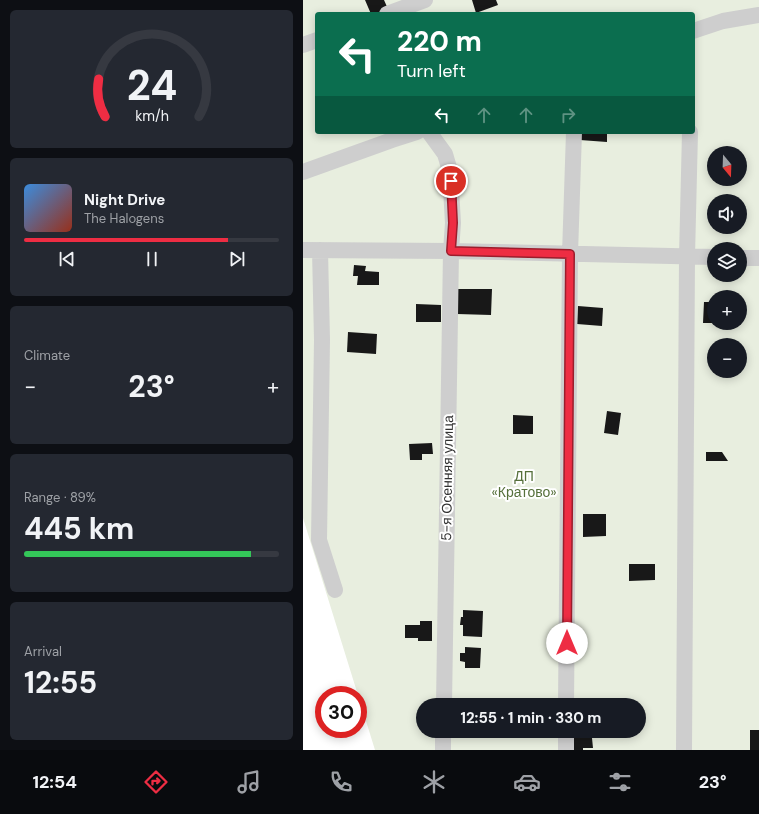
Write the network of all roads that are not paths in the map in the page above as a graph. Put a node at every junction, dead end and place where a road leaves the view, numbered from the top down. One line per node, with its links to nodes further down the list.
1 (425, 0): 2 (street)
2 (392, 12)
3 (759, 15): 4 (street)
4 (695, 30)
5 (315, 41): 6 (street)
6 (303, 45)
7 (411, 134): 11 (street)
8 (430, 134): 14 (street, 5-я Осенняя улица)
9 (574, 134): 15 (street)
10 (690, 134): 16 (street)
11 (303, 172)
12 (303, 250): 13 (street)
13 (320, 250): 14 (street); 20 (street)
14 (451, 251): 15 (street); 21 (street, 5-я Осенняя улица)
15 (570, 254): 16 (street); 22 (street)
16 (687, 257): 17 (street); 27 (street)
17 (707, 258)
18 (747, 258): 19 (street)
19 (759, 258)
20 (335, 590)
21 (444, 698)
22 (566, 698)
23 (443, 738): 25 (street)
24 (566, 738): 26 (street)
25 (443, 750)
26 (566, 750)
27 (684, 750)

